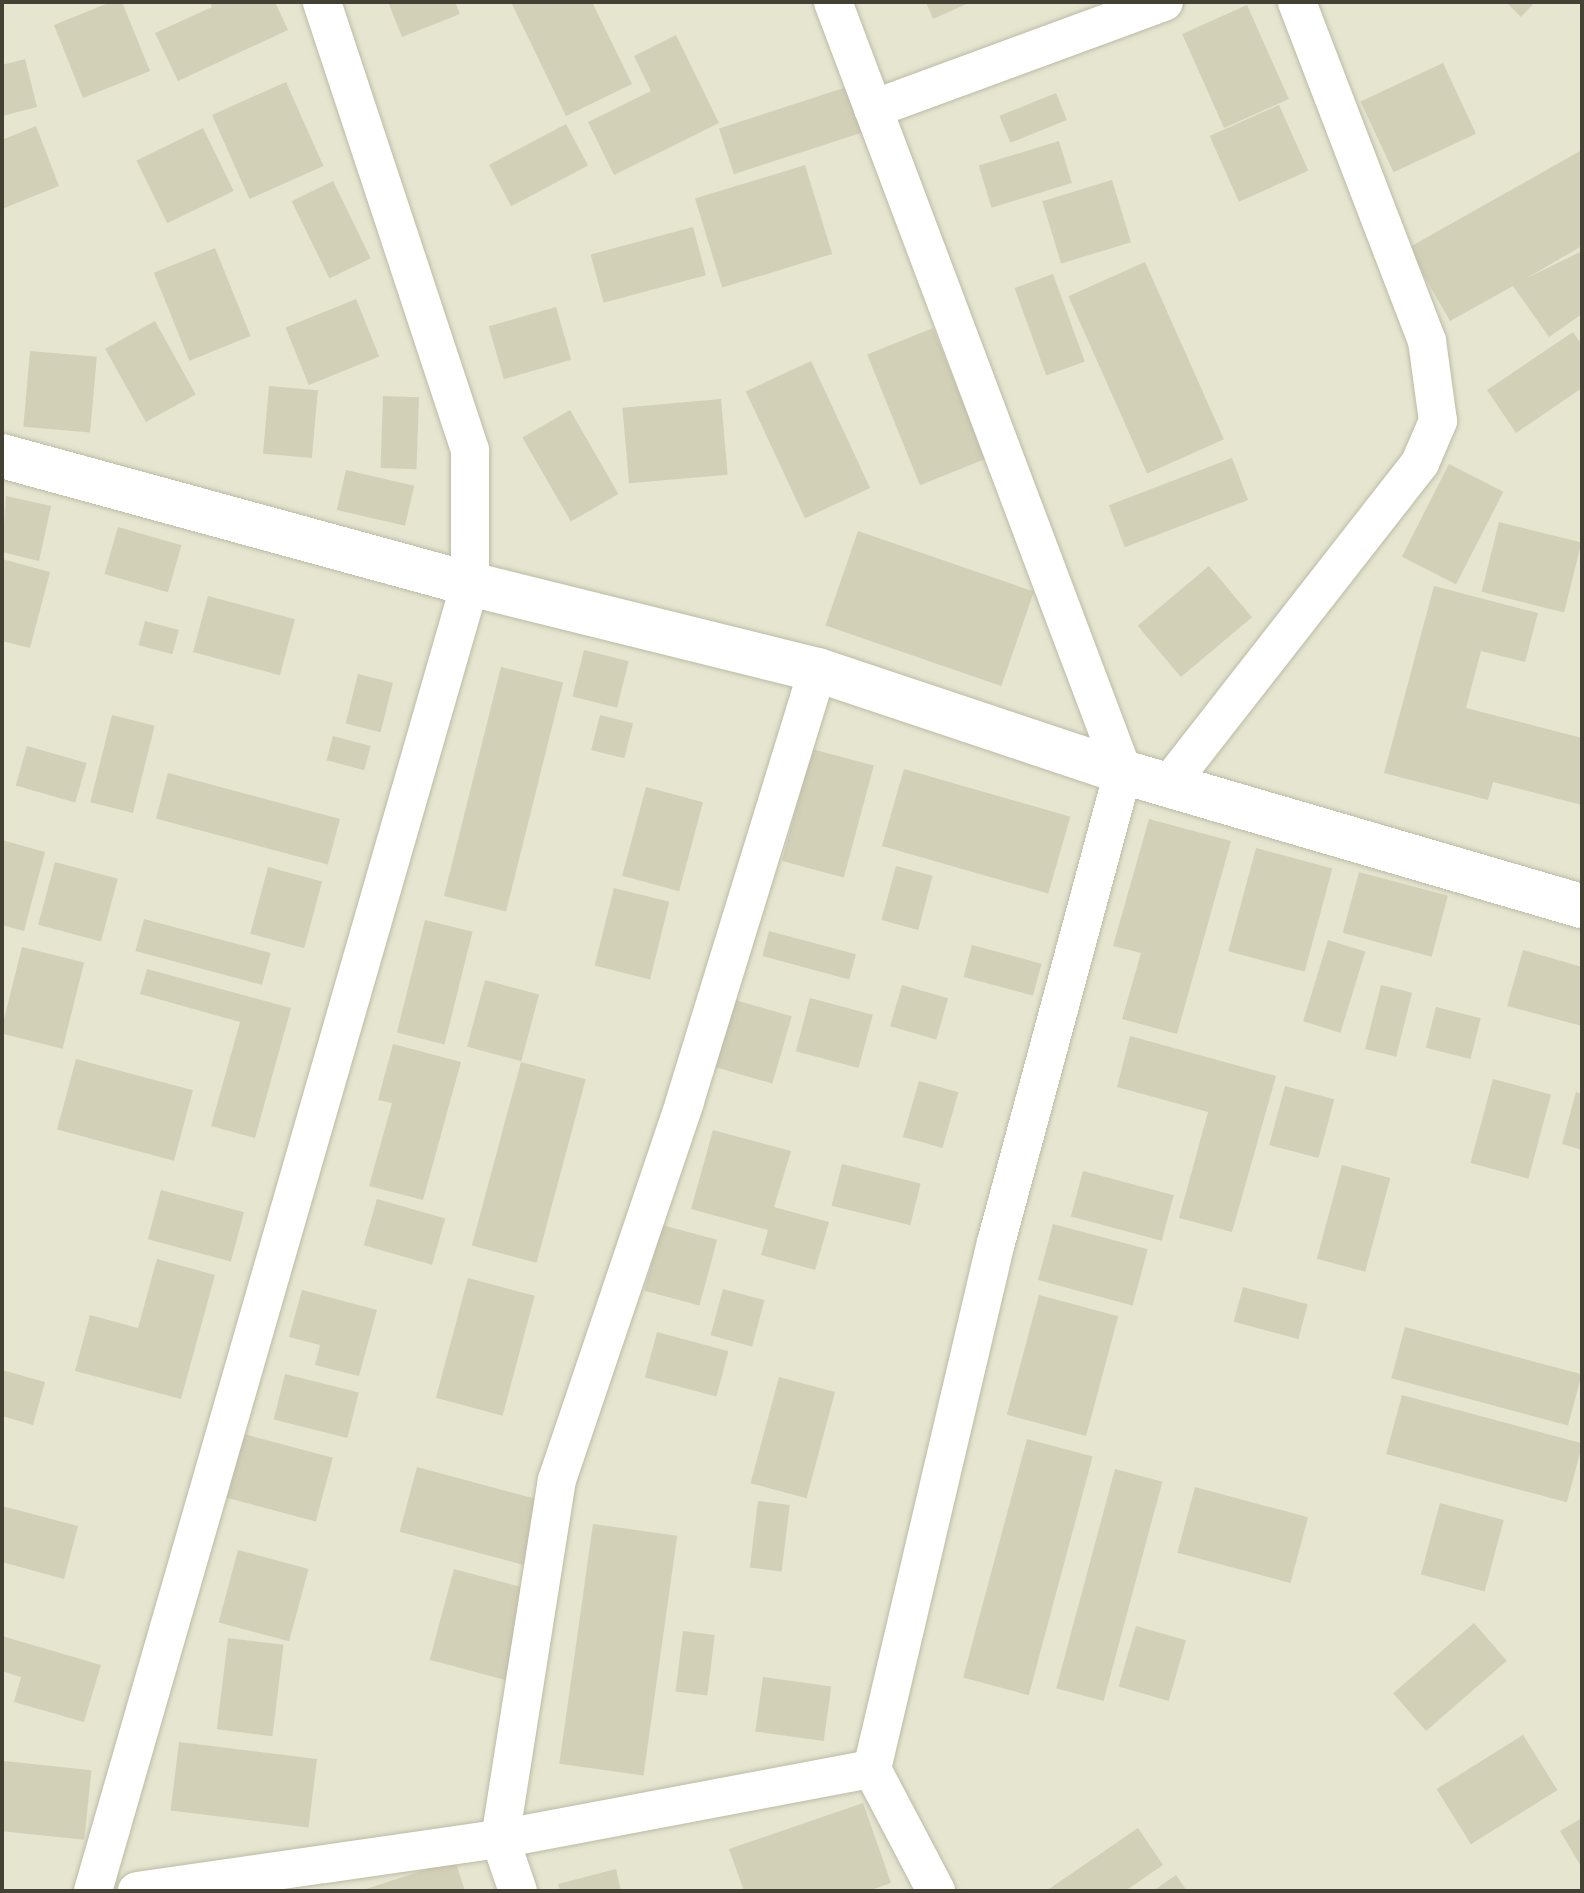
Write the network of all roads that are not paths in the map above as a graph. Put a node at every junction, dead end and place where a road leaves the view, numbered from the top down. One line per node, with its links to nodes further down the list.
1 (322, 2): 7 (street)
2 (833, 2): 5 (street)
3 (1164, 2): 5 (street)
4 (1297, 2): 10 (street)
5 (873, 109): 9 (street)
6 (2, 456): 7 (street)
7 (470, 584): 8 (street); 14 (street)
8 (818, 670): 9 (street); 13 (street)
9 (1123, 772): 10 (street); 12 (street)
10 (1170, 783): 11 (street)
11 (1582, 906)
12 (872, 1769): 13 (street); 17 (street)
13 (500, 1839): 15 (street); 16 (street)
14 (93, 1891)
15 (137, 1891)
16 (518, 1891)
17 (936, 1891)

